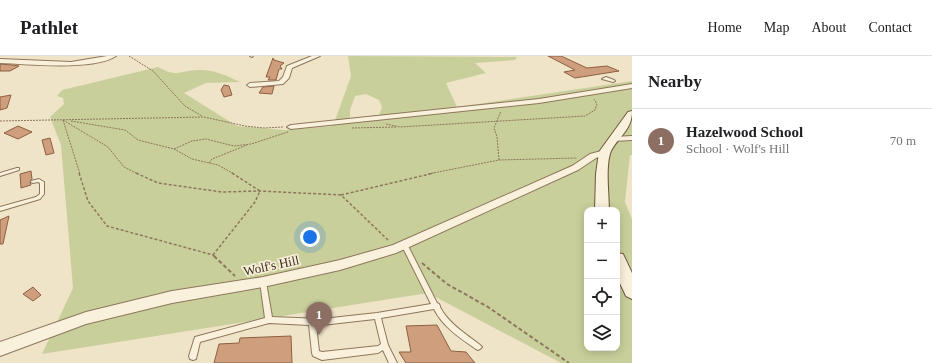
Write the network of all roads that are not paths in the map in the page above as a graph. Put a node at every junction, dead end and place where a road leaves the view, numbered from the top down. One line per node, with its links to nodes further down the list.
1 (8, 56): 4 (street)
2 (113, 56): 4 (street)
3 (317, 56): 5 (street)
4 (0, 61)
5 (250, 85)
6 (632, 86): 8 (street)
7 (632, 114): 10 (street)
8 (291, 127)
9 (632, 138): 10 (street)
10 (614, 139): 11 (street)
11 (599, 154): 15 (street); 17 (street, Wolf's Hill)
12 (17, 169): 13 (lane)
13 (0, 175)
14 (33, 182): 16 (lane)
15 (602, 207)
16 (0, 210)
17 (401, 247): 19 (street, Wolf's Hill); 21 (lane)
18 (620, 265): 20 (street)
19 (263, 282): 23 (lane); 27 (street, Wolf's Hill)
20 (632, 291)
21 (437, 306): 22 (lane); 26 (lane)
22 (377, 316): 24 (lane); 25 (lane)
23 (269, 320): 24 (lane); 28 (lane)
24 (312, 322): 25 (lane)
25 (385, 346): 29 (lane)
26 (478, 347)
27 (0, 349)
28 (193, 356)
29 (393, 363)

